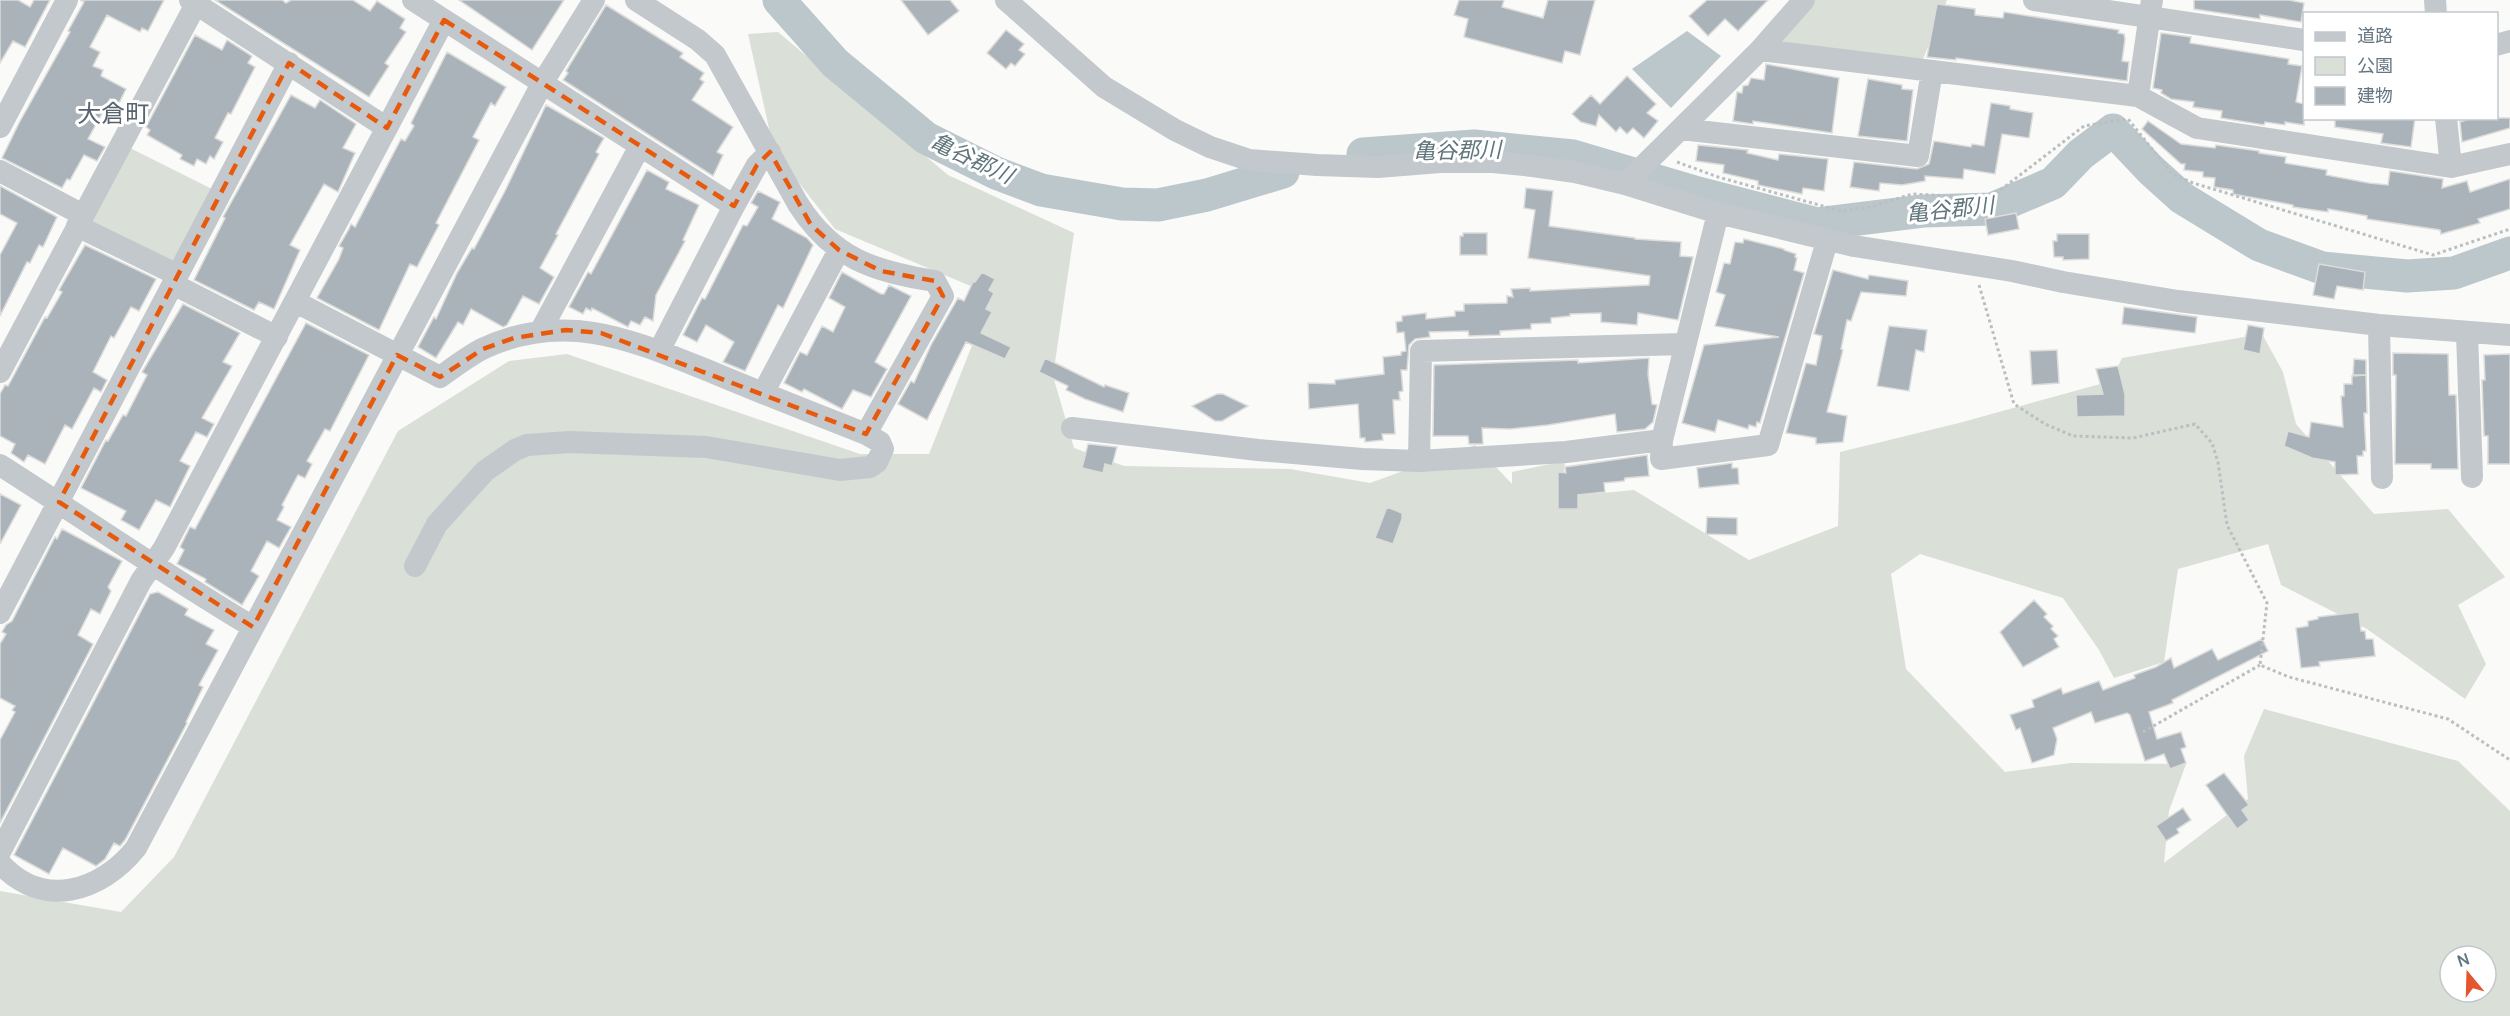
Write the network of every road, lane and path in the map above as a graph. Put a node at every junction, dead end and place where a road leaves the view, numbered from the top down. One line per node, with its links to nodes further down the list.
1 (67, 0): 18 (street)
2 (413, 0): 10 (street)
3 (594, 0): 15 (street)
4 (636, 0): 22 (street)
5 (1006, 0): 27 (street)
6 (1804, 0): 12 (street)
7 (2034, 0): 9 (street)
8 (193, 2): 13 (street); 30 (street)
9 (2151, 9): 11 (street); 16 (street)
10 (444, 20): 15 (street); 19 (street)
11 (2303, 40)
12 (1760, 50): 14 (street); 20 (street)
13 (289, 63): 19 (street); 34 (street)
14 (1932, 71): 16 (street); 20 (street)
15 (543, 82): 21 (street); 44 (street)
16 (2138, 96): 25 (street)
17 (2446, 120): 25 (street)
18 (0, 127)
19 (387, 128): 36 (street)
20 (1681, 129): 24 (street)
21 (640, 146): 28 (street); 38 (street)
22 (770, 152): 28 (street); 33 (street)
23 (2510, 154): 25 (street)
24 (1648, 160): 27 (street); 31 (path)
25 (2451, 167)
26 (0, 171): 30 (street)
27 (1625, 184): 29 (street)
28 (734, 206): 43 (street)
29 (1718, 213): 32 (street); 42 (street)
30 (80, 220): 34 (street); 45 (street)
31 (2510, 229)
32 (1827, 241): 37 (street); 49 (street)
33 (839, 250): 46 (street); 48 (street)
34 (176, 280): 41 (street); 54 (street)
35 (1978, 284): 59 (path)
36 (296, 302): 41 (street); 44 (street)
37 (2379, 326): 39 (street); 53 (street)
38 (540, 332): 43 (street); 44 (street)
39 (2467, 333): 40 (street); 52 (street)
40 (2510, 335)
41 (277, 337): 55 (street)
42 (1685, 344): 49 (street); 50 (street)
43 (659, 351): 46 (street)
44 (397, 355): 58 (street)
45 (0, 372)
46 (763, 393): 48 (street)
47 (1072, 428): 50 (street)
48 (866, 434): 56 (street)
49 (1662, 440): 50 (street)
50 (1419, 461)
51 (0, 465): 54 (street)
52 (2472, 477)
53 (2382, 478)
54 (59, 502): 55 (street); 57 (street)
55 (152, 564): 58 (street); 62 (street)
56 (415, 566)
57 (0, 613)
58 (253, 627): 63 (street)
59 (2260, 665): 60 (path); 61 (path)
60 (2143, 732)
61 (2510, 760)
62 (0, 852)
63 (0, 863)

